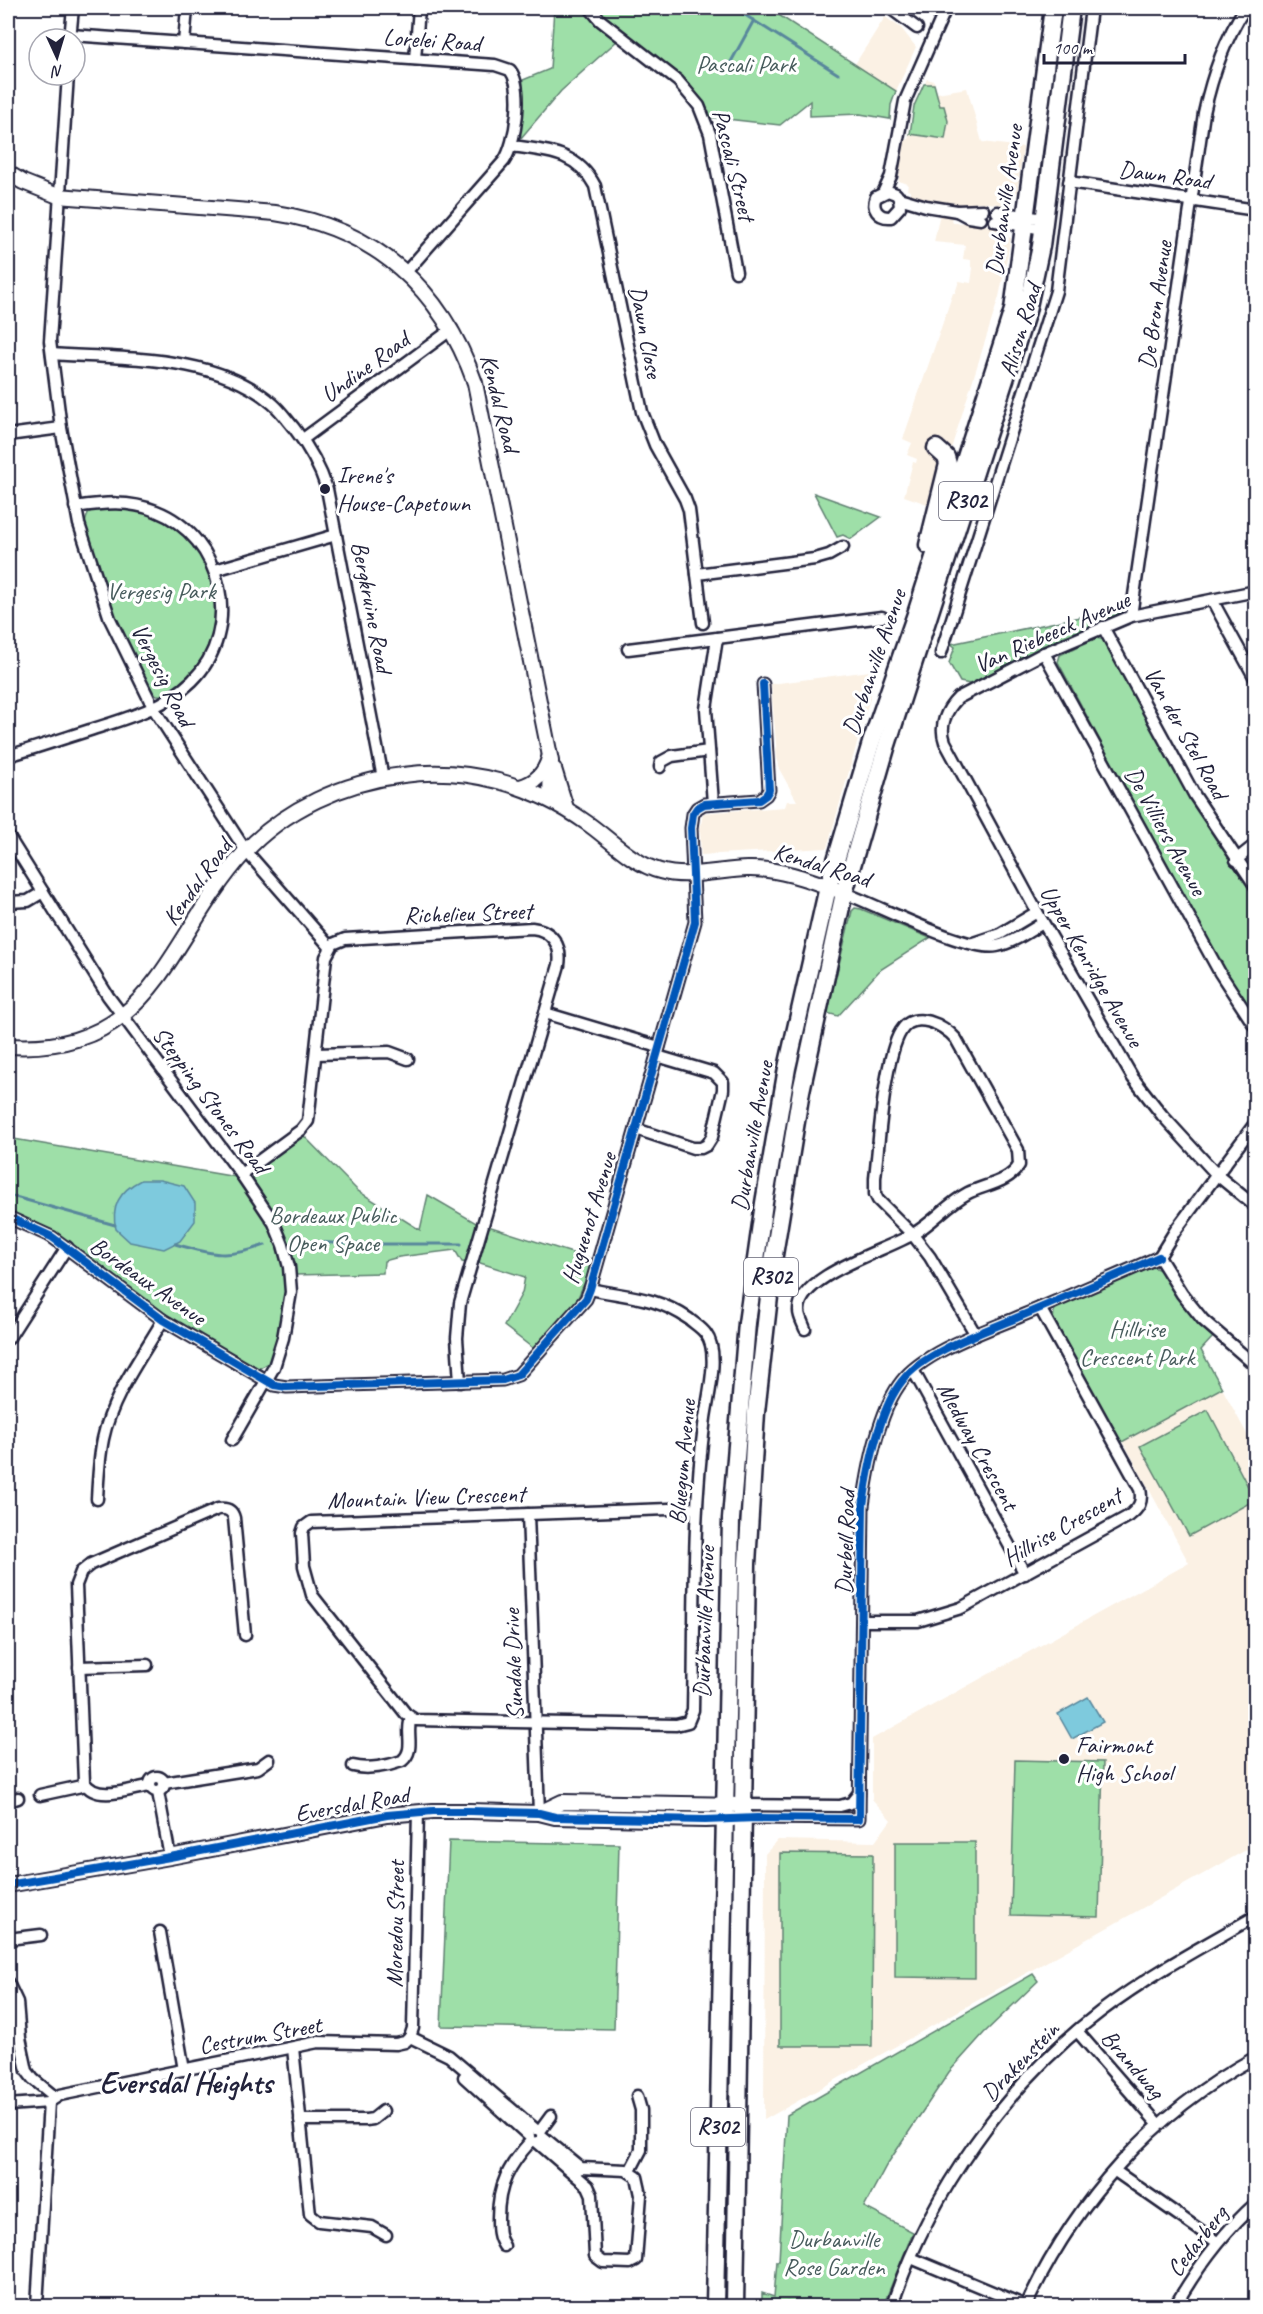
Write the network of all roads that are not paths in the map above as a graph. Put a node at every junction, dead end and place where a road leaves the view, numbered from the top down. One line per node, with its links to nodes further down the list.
1 (73, 8): 11 (street)
2 (187, 8): 14 (street)
3 (419, 8): 15 (street)
4 (590, 8): 33 (street, Pascali Street)
5 (890, 8): 12 (street)
6 (946, 8): 19 (street)
7 (1053, 8): 30 (main road, Durbanville Avenue / R302)
8 (1071, 8): 31 (main road, Durbanville Avenue / R302)
9 (1091, 8): 20 (street, Alison Road)
10 (1245, 8): 24 (street, De Bron Avenue)
11 (72, 27)
12 (917, 28)
13 (87, 38): 14 (street, Lorelei Road)
14 (184, 43): 15 (street, Lorelei Road)
15 (415, 59): 17 (street, Lorelei Road)
16 (67, 87): 22 (street, Vergesig Road)
17 (512, 146): 32 (street, Lorelei Road); 44 (street, Dawn Close)
18 (8, 173): 22 (street, Kendal Road)
19 (891, 176): 21 (street); 23 (street)
20 (1069, 182): 24 (street, Dawn Road); 54 (street, Alison Road)
21 (884, 191): 23 (street); 27 (street)
22 (58, 196): 32 (street, Kendal Road); 35 (street, Vergesig Road)
23 (898, 196): 25 (street); 27 (street)
24 (1191, 200): 26 (street, Dawn Road); 48 (street, De Bron Avenue)
25 (926, 206): 27 (street); 28 (street)
26 (1256, 210)
27 (898, 211)
28 (982, 215)
29 (996, 217): 30 (street)
30 (1026, 221): 31 (street); 47 (main road, Durbanville Avenue / R302)
31 (1044, 224): 77 (main road, Durbanville Avenue / R302)
32 (406, 272): 34 (street, Kendal Road)
33 (736, 272)
34 (452, 329): 38 (street, Undine Road); 62 (street, Kendal Road)
35 (52, 354): 36 (street, Vergesig Road); 38 (street, Bergkruine Road)
36 (61, 428): 37 (street); 40 (street, Vergesig Road)
37 (8, 435)
38 (303, 439): 41 (street, Bergkruine Road)
39 (936, 448): 47 (main road)
40 (75, 507): 43 (street); 58 (street, Vergesig Road)
41 (336, 535): 43 (street); 64 (street, Bergkruine Road)
42 (843, 547): 44 (street)
43 (214, 570): 58 (street)
44 (697, 574): 50 (street, Dawn Close)
45 (1256, 591): 46 (street, Van Riebeeck Avenue)
46 (1212, 600): 48 (street, Van Riebeeck Avenue); 56 (street)
47 (916, 614): 74 (main road, Durbanville Avenue / R302)
48 (1131, 616): 51 (street, Van Riebeeck Avenue)
49 (882, 617): 52 (street)
50 (703, 623)
51 (1103, 627): 55 (street, Van Riebeeck Avenue); 72 (street, Van der Stel Road)
52 (717, 638): 53 (street); 60 (street)
53 (628, 649)
54 (941, 653)
55 (1044, 653): 59 (street, Van Riebeeck Avenue); 85 (street, De Villiers Avenue)
56 (1256, 680)
57 (763, 684): 67 (street)
58 (154, 709): 61 (street); 71 (street, Vergesig Road)
59 (947, 714): 79 (street, Upper Kenridge Avenue)
60 (709, 751): 63 (street); 67 (street)
61 (8, 756)
62 (550, 758): 65 (street); 66 (street, Kendal Road); 68 (street, Kendal Road)
63 (660, 767)
64 (383, 778): 65 (street, Kendal Road); 71 (street, Kendal Road)
65 (520, 787): 66 (street, Kendal Road)
66 (550, 800): 68 (street, Kendal Road)
67 (713, 803): 73 (street, Huguenot Avenue)
68 (566, 808): 73 (street, Kendal Road)
69 (8, 836): 76 (street, Stepping Stones Road)
70 (1256, 844): 72 (street)
71 (246, 851): 82 (street, Vergesig Road); 84 (street, Kendal Road)
72 (1236, 860): 75 (street, Van der Stel Road)
73 (692, 873): 74 (street, Kendal Road); 87 (street, Huguenot Avenue)
74 (828, 887): 77 (street, Kendal Road); 127 (main road, Durbanville Avenue / R302)
75 (1256, 887)
76 (43, 892): 78 (street); 84 (street, Stepping Stones Road)
77 (844, 892): 81 (street, Kendal Road); 128 (main road, Durbanville Avenue / R302)
78 (8, 902)
79 (1036, 912): 80 (street, Upper Kenridge Avenue); 81 (street)
80 (1043, 923): 81 (street, Kendal Road); 93 (street, Upper Kenridge Avenue)
81 (970, 944)
82 (330, 947): 83 (street, Richelieu Street); 88 (street)
83 (545, 1013): 87 (street); 108 (street, Richelieu Street)
84 (123, 1016): 86 (street, Kendal Road); 92 (street, Stepping Stones Road)
85 (1256, 1028)
86 (8, 1046)
87 (658, 1051): 91 (street, Huguenot Avenue); 91 (street)
88 (316, 1054): 89 (street); 92 (street)
89 (408, 1059)
90 (1256, 1122): 93 (street)
91 (636, 1129): 99 (street, Huguenot Avenue)
92 (241, 1174): 107 (street, Stepping Stones Road)
93 (1216, 1175): 94 (street, Upper Kenridge Avenue); 98 (street)
94 (1256, 1206)
95 (8, 1217): 97 (street, Bordeaux Avenue)
96 (912, 1235): 96 (street); 102 (street); 103 (street)
97 (67, 1247): 101 (street, Bordeaux Avenue); 104 (street)
98 (1159, 1257): 100 (street, Durbell Road); 105 (street)
99 (590, 1289): 108 (street, Huguenot Avenue); 111 (street, Bluegum Avenue)
100 (1040, 1308): 103 (street, Durbell Road); 113 (street, Hillrise Crescent)
101 (163, 1320): 107 (street, Bordeaux Avenue); 110 (street)
102 (805, 1329)
103 (976, 1335): 106 (street, Durbell Road)
104 (8, 1339)
105 (1256, 1366)
106 (913, 1370): 113 (street, Medway Crescent); 114 (street, Durbell Road)
107 (266, 1381): 108 (street, Huguenot Avenue); 109 (street, Stepping Stones Road)
108 (460, 1382)
109 (231, 1440)
110 (97, 1499)
111 (697, 1508): 112 (street, Mountain View Crescent); 119 (street, Bluegum Avenue)
112 (528, 1514): 118 (street, Mountain View Crescent); 119 (street, Sundale Drive)
113 (1024, 1574): 114 (street, Hillrise Crescent)
114 (862, 1621): 124 (street, Durbell Road)
115 (245, 1635): 117 (street)
116 (147, 1665): 117 (street)
117 (79, 1667): 122 (street)
118 (411, 1718): 119 (street); 121 (street)
119 (536, 1723): 129 (street, Sundale Drive)
120 (269, 1760): 123 (street)
121 (353, 1766)
122 (86, 1785): 123 (street); 125 (street)
123 (157, 1787): 130 (street)
124 (859, 1793): 128 (street); 128 (street, Durbell Road)
125 (40, 1795)
126 (418, 1812): 129 (street, Eversdal Road); 130 (street, Eversdal Road); 138 (street, Moredou Street)
127 (724, 1812): 128 (street, Eversdal Road); 129 (street, Eversdal Road); 159 (main road, Durbanville Avenue / R302)
128 (742, 1812): 160 (main road, Durbanville Avenue / R302)
129 (539, 1813)
130 (170, 1857): 131 (street, Eversdal Road)
131 (8, 1885)
132 (1256, 1916): 137 (street, Drakenstein)
133 (160, 1932): 141 (street)
134 (40, 1935): 135 (street)
135 (8, 1939)
136 (8, 1983): 143 (street)
137 (1077, 2031): 148 (street, Brandwag); 156 (street, Drakenstein)
138 (410, 2037): 139 (street, Cestrum Street); 149 (street)
139 (293, 2048): 141 (street, Cestrum Street); 147 (street)
140 (1256, 2058): 148 (street)
141 (184, 2070): 143 (street, Cestrum Street)
142 (637, 2096): 150 (street)
143 (52, 2099): 144 (street, Cestrum Street); 158 (street)
144 (8, 2105)
145 (383, 2111): 147 (street)
146 (551, 2116): 149 (street)
147 (300, 2120): 153 (street)
148 (1158, 2124): 151 (street)
149 (536, 2136): 150 (street); 150 (street); 155 (street)
150 (630, 2171)
151 (1115, 2171): 154 (street); 157 (street)
152 (1256, 2203): 154 (street, Cedarberg)
153 (386, 2235)
154 (1217, 2242): 162 (street, Cedarberg)
155 (504, 2247)
156 (911, 2258): 157 (street); 161 (street, Drakenstein)
157 (1026, 2306)
158 (37, 2307)
159 (714, 2307)
160 (735, 2307)
161 (892, 2307)
162 (1175, 2307)

